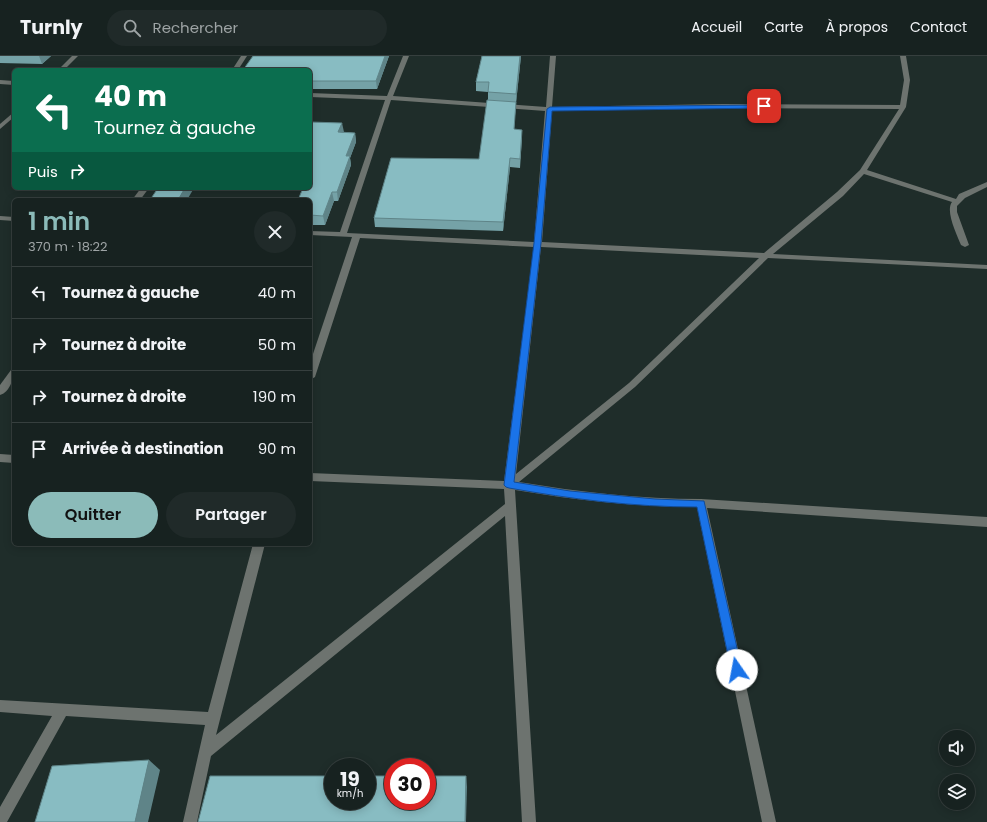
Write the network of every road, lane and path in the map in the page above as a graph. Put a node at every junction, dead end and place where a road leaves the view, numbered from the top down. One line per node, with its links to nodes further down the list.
1 (75, 56): 6 (street)
2 (244, 56): 7 (street)
3 (406, 56): 11 (street)
4 (553, 56): 13 (street)
5 (903, 56): 12 (street)
6 (63, 68)
7 (236, 68)
8 (0, 82): 9 (street)
9 (12, 83)
10 (312, 95): 11 (street)
11 (389, 98): 13 (street); 22 (street)
12 (903, 107): 13 (street); 16 (street)
13 (550, 109): 24 (street)
14 (12, 116): 15 (street)
15 (0, 127)
16 (863, 171): 18 (street); 26 (street)
17 (987, 184): 18 (street)
18 (956, 201): 25 (street)
19 (0, 218): 20 (street)
20 (12, 219)
21 (312, 233): 22 (street)
22 (343, 234): 23 (street)
23 (357, 235): 24 (street); 28 (street)
24 (538, 243): 26 (street); 34 (street)
25 (965, 245)
26 (764, 257): 27 (street); 34 (street)
27 (987, 267)
28 (312, 371)
29 (12, 375): 30 (street)
30 (0, 392)
31 (0, 458): 32 (street)
32 (12, 459)
33 (312, 477): 34 (street)
34 (509, 485): 35 (street); 36 (street)
35 (701, 503): 37 (street); 46 (street)
36 (510, 506): 42 (street); 45 (street)
37 (987, 522)
38 (258, 546): 41 (street)
39 (0, 706): 40 (street)
40 (62, 710): 41 (street); 43 (street)
41 (213, 719): 42 (street)
42 (206, 752): 44 (street)
43 (0, 821)
44 (190, 822)
45 (529, 822)
46 (769, 822)

